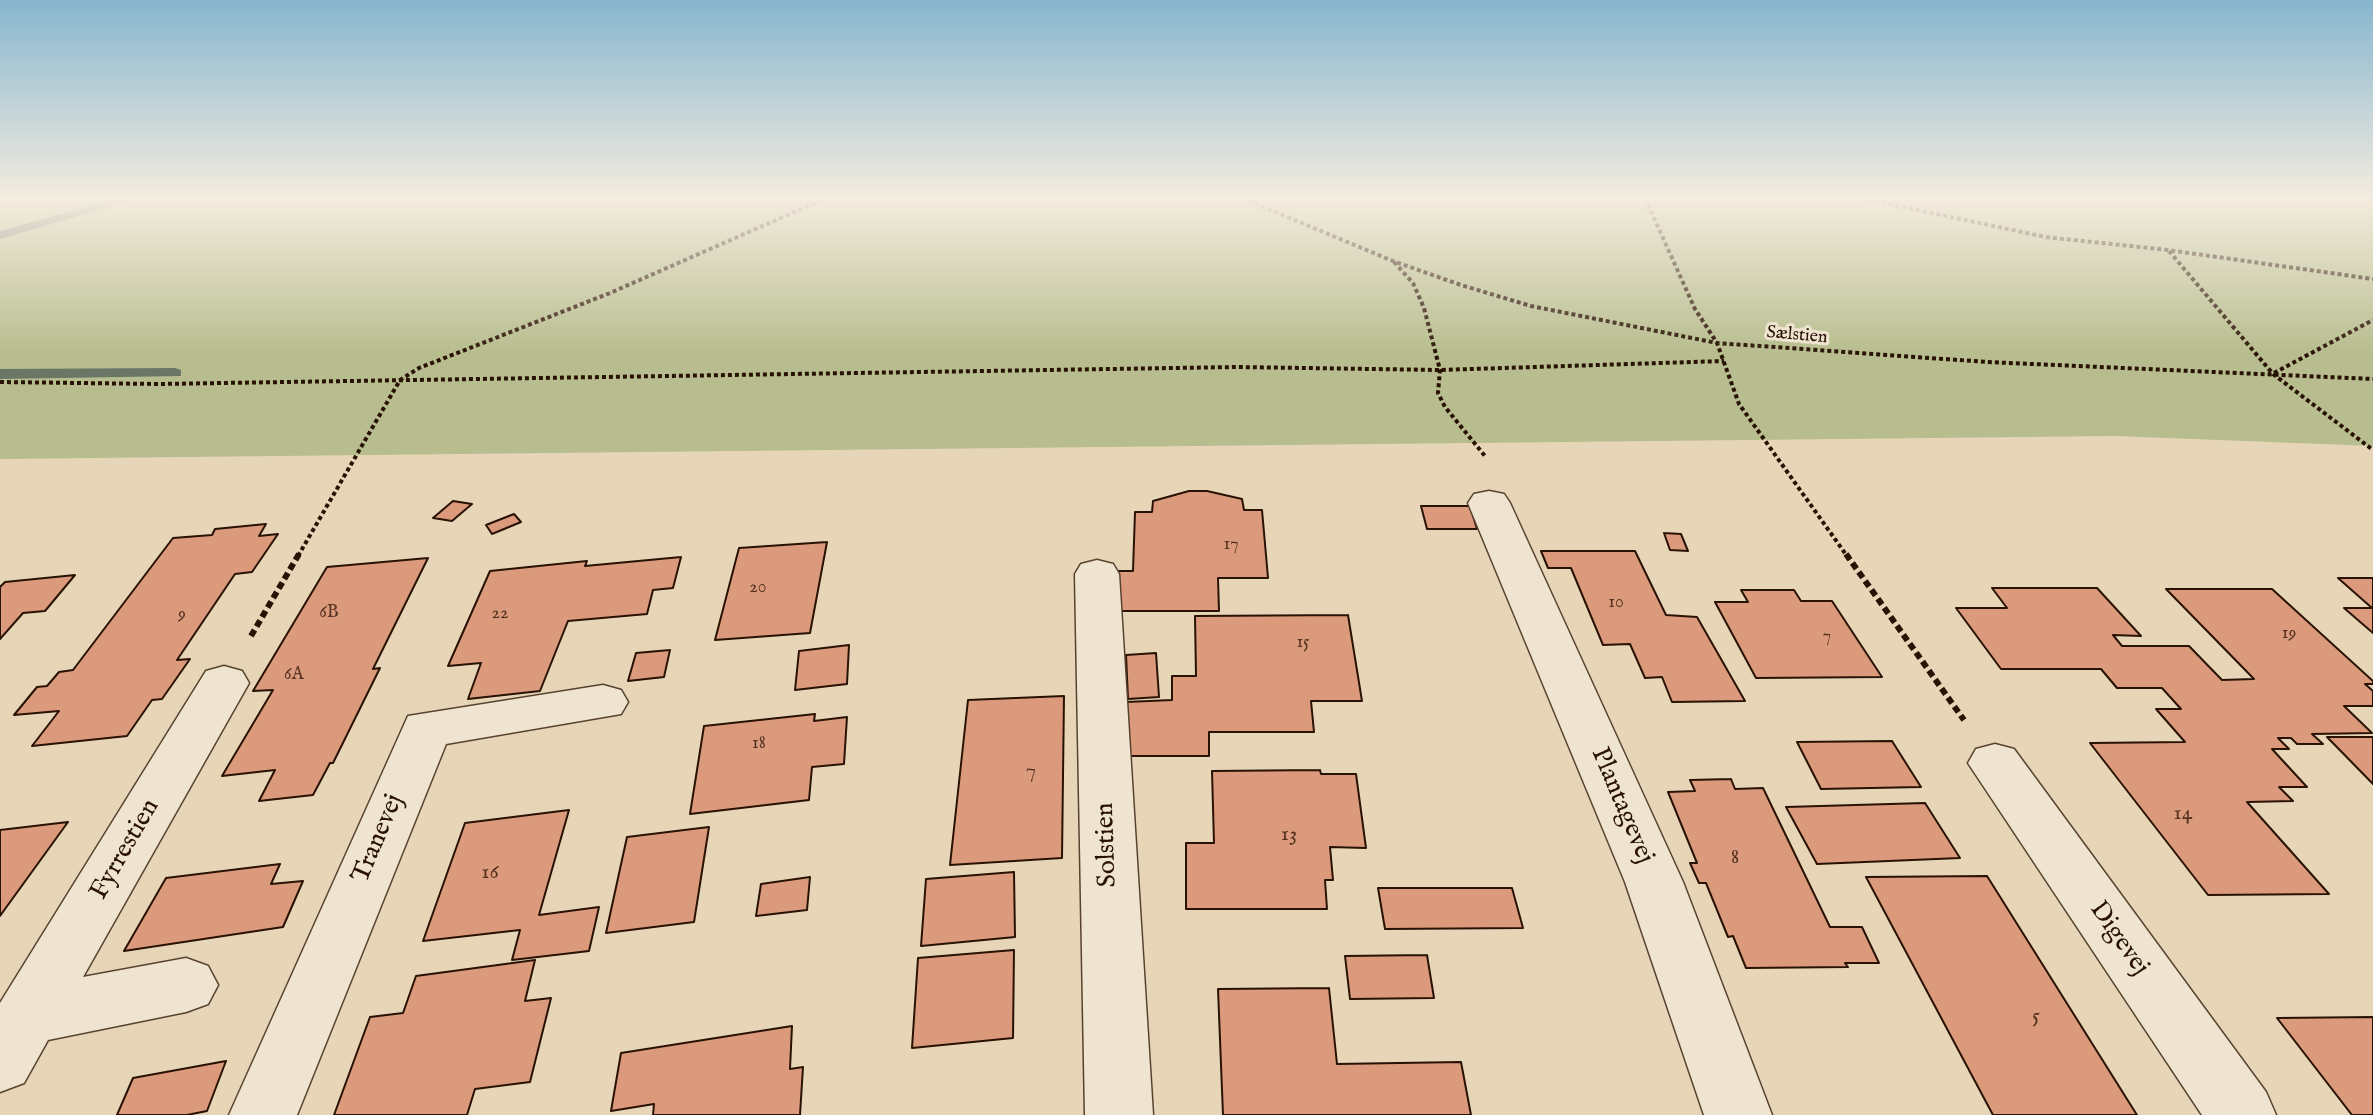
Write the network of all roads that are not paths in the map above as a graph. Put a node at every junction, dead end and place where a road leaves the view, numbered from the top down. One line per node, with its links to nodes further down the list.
1 (1489, 503): 10 (street, Plantagevej)
2 (1097, 574): 9 (street, Solstien)
3 (224, 683): 7 (street, Fyrrestien)
4 (603, 702): 8 (street, Tranevej)
5 (1995, 763): 11 (street, Digevej)
6 (186, 985): 7 (street, Fyrrestien)
7 (14, 1039)
8 (263, 1115)
9 (1119, 1115)
10 (1738, 1115)
11 (2242, 1115)

